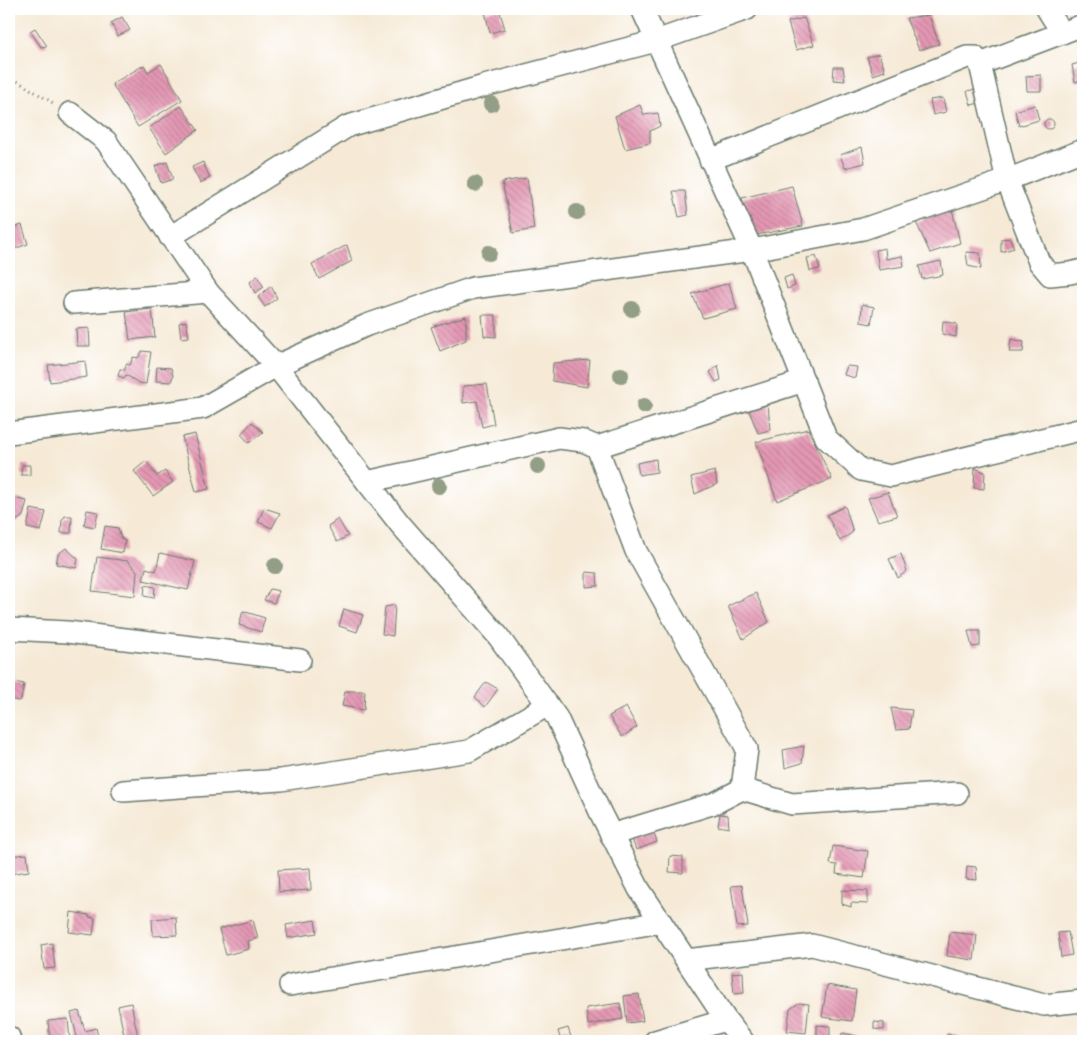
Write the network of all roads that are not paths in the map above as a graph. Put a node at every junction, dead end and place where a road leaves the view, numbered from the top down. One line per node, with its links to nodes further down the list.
1 (642, 9): 6 (street)
2 (746, 9): 6 (street)
3 (1047, 9): 5 (street)
4 (1083, 26): 5 (street)
5 (1062, 33): 7 (street)
6 (656, 41): 10 (street); 12 (street)
7 (980, 64): 10 (street); 11 (street)
8 (70, 113): 12 (street)
9 (1083, 150): 11 (street)
10 (710, 160): 13 (street)
11 (1007, 180): 13 (street); 14 (street)
12 (170, 237): 15 (street)
13 (752, 250): 17 (street); 18 (street)
14 (1083, 270)
15 (208, 292): 16 (street); 17 (street)
16 (74, 304)
17 (276, 366): 20 (street); 22 (street)
18 (804, 381): 19 (street); 21 (street)
19 (1083, 429)
20 (9, 433)
21 (597, 446): 22 (street); 26 (street)
22 (367, 482): 25 (street)
23 (9, 629): 24 (street)
24 (300, 660)
25 (548, 705): 27 (street); 29 (street)
26 (742, 789): 28 (street); 29 (street)
27 (124, 791)
28 (957, 793)
29 (611, 835): 30 (street)
30 (661, 922): 31 (street); 32 (street)
31 (686, 960): 33 (street); 34 (street)
32 (290, 985)
33 (1083, 1000)
34 (726, 1020): 37 (street); 38 (street)
35 (9, 1037): 36 (street)
36 (10, 1041)
37 (655, 1041)
38 (743, 1041)

